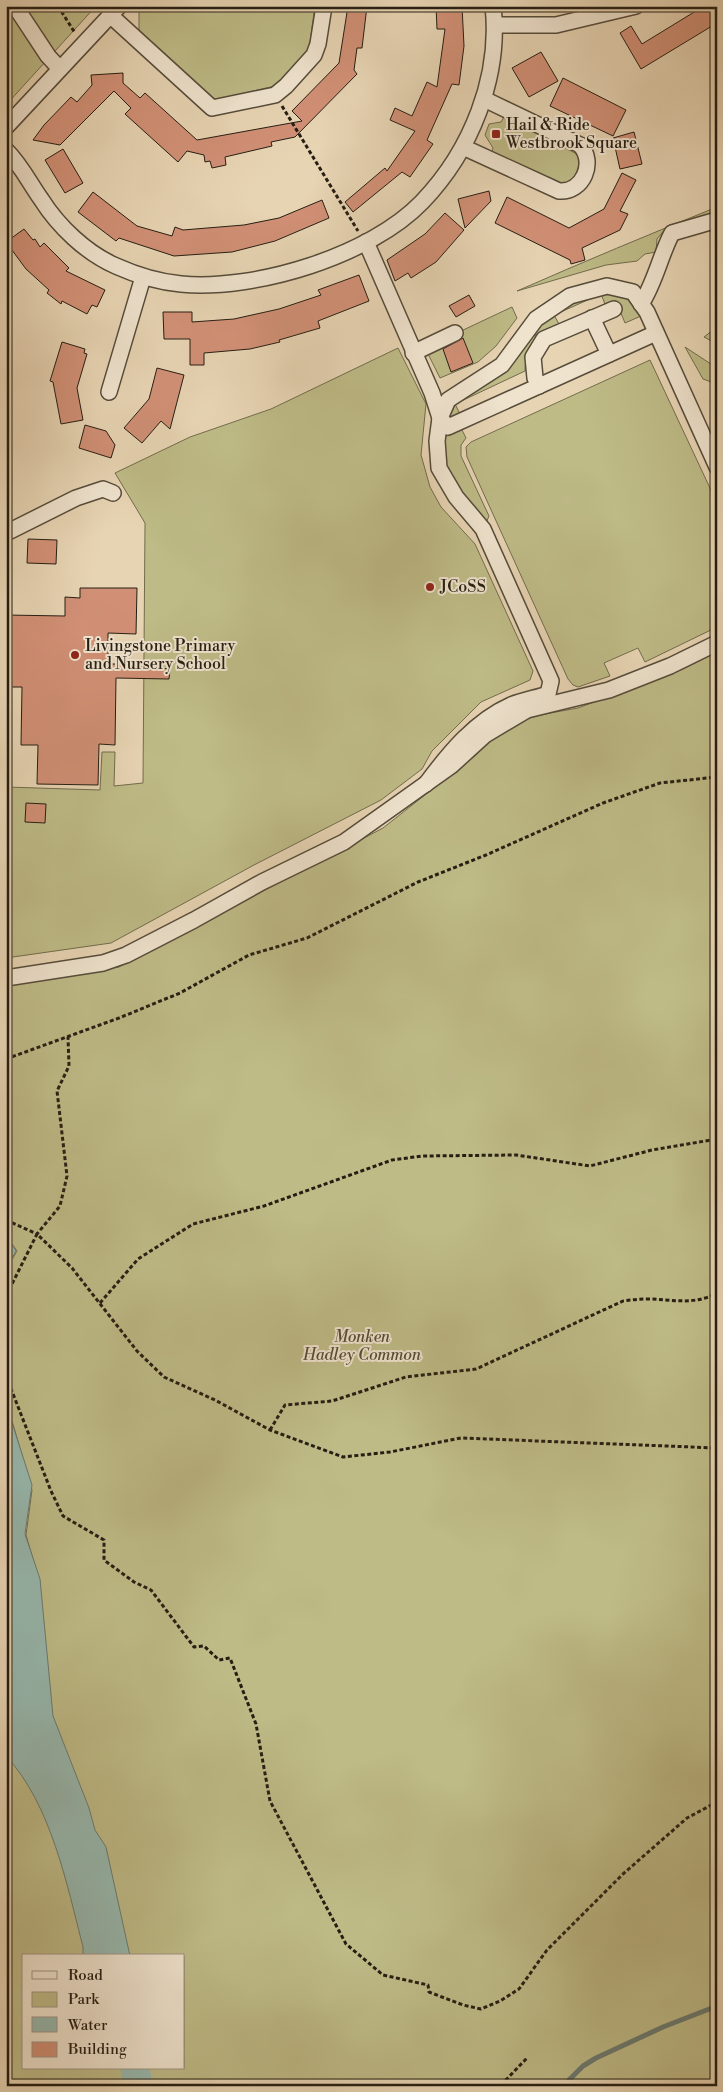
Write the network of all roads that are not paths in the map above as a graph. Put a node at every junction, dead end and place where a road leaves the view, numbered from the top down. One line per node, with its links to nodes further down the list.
1 (15, 6): 7 (street)
2 (324, 6): 5 (street)
3 (493, 6): 6 (street)
4 (636, 6): 6 (street)
5 (114, 11): 7 (street)
6 (495, 25): 8 (street)
7 (60, 70): 9 (street)
8 (484, 99): 10 (street); 10 (street)
9 (6, 127)
10 (463, 147): 13 (street)
11 (6, 150): 14 (street)
12 (717, 220): 15 (street)
13 (366, 242): 14 (street); 20 (street)
14 (143, 277): 23 (street)
15 (641, 304): 19 (street); 24 (street)
16 (614, 308): 17 (street)
17 (592, 318): 21 (street); 22 (street)
18 (455, 333): 20 (street)
19 (656, 333): 21 (street); 25 (street)
20 (413, 353): 24 (street)
21 (609, 354): 22 (street)
22 (539, 386): 24 (street)
23 (109, 392)
24 (440, 418): 29 (street)
25 (717, 467)
26 (113, 493): 27 (street)
27 (6, 533)
28 (717, 643): 29 (street)
29 (426, 784): 30 (street)
30 (6, 978)

